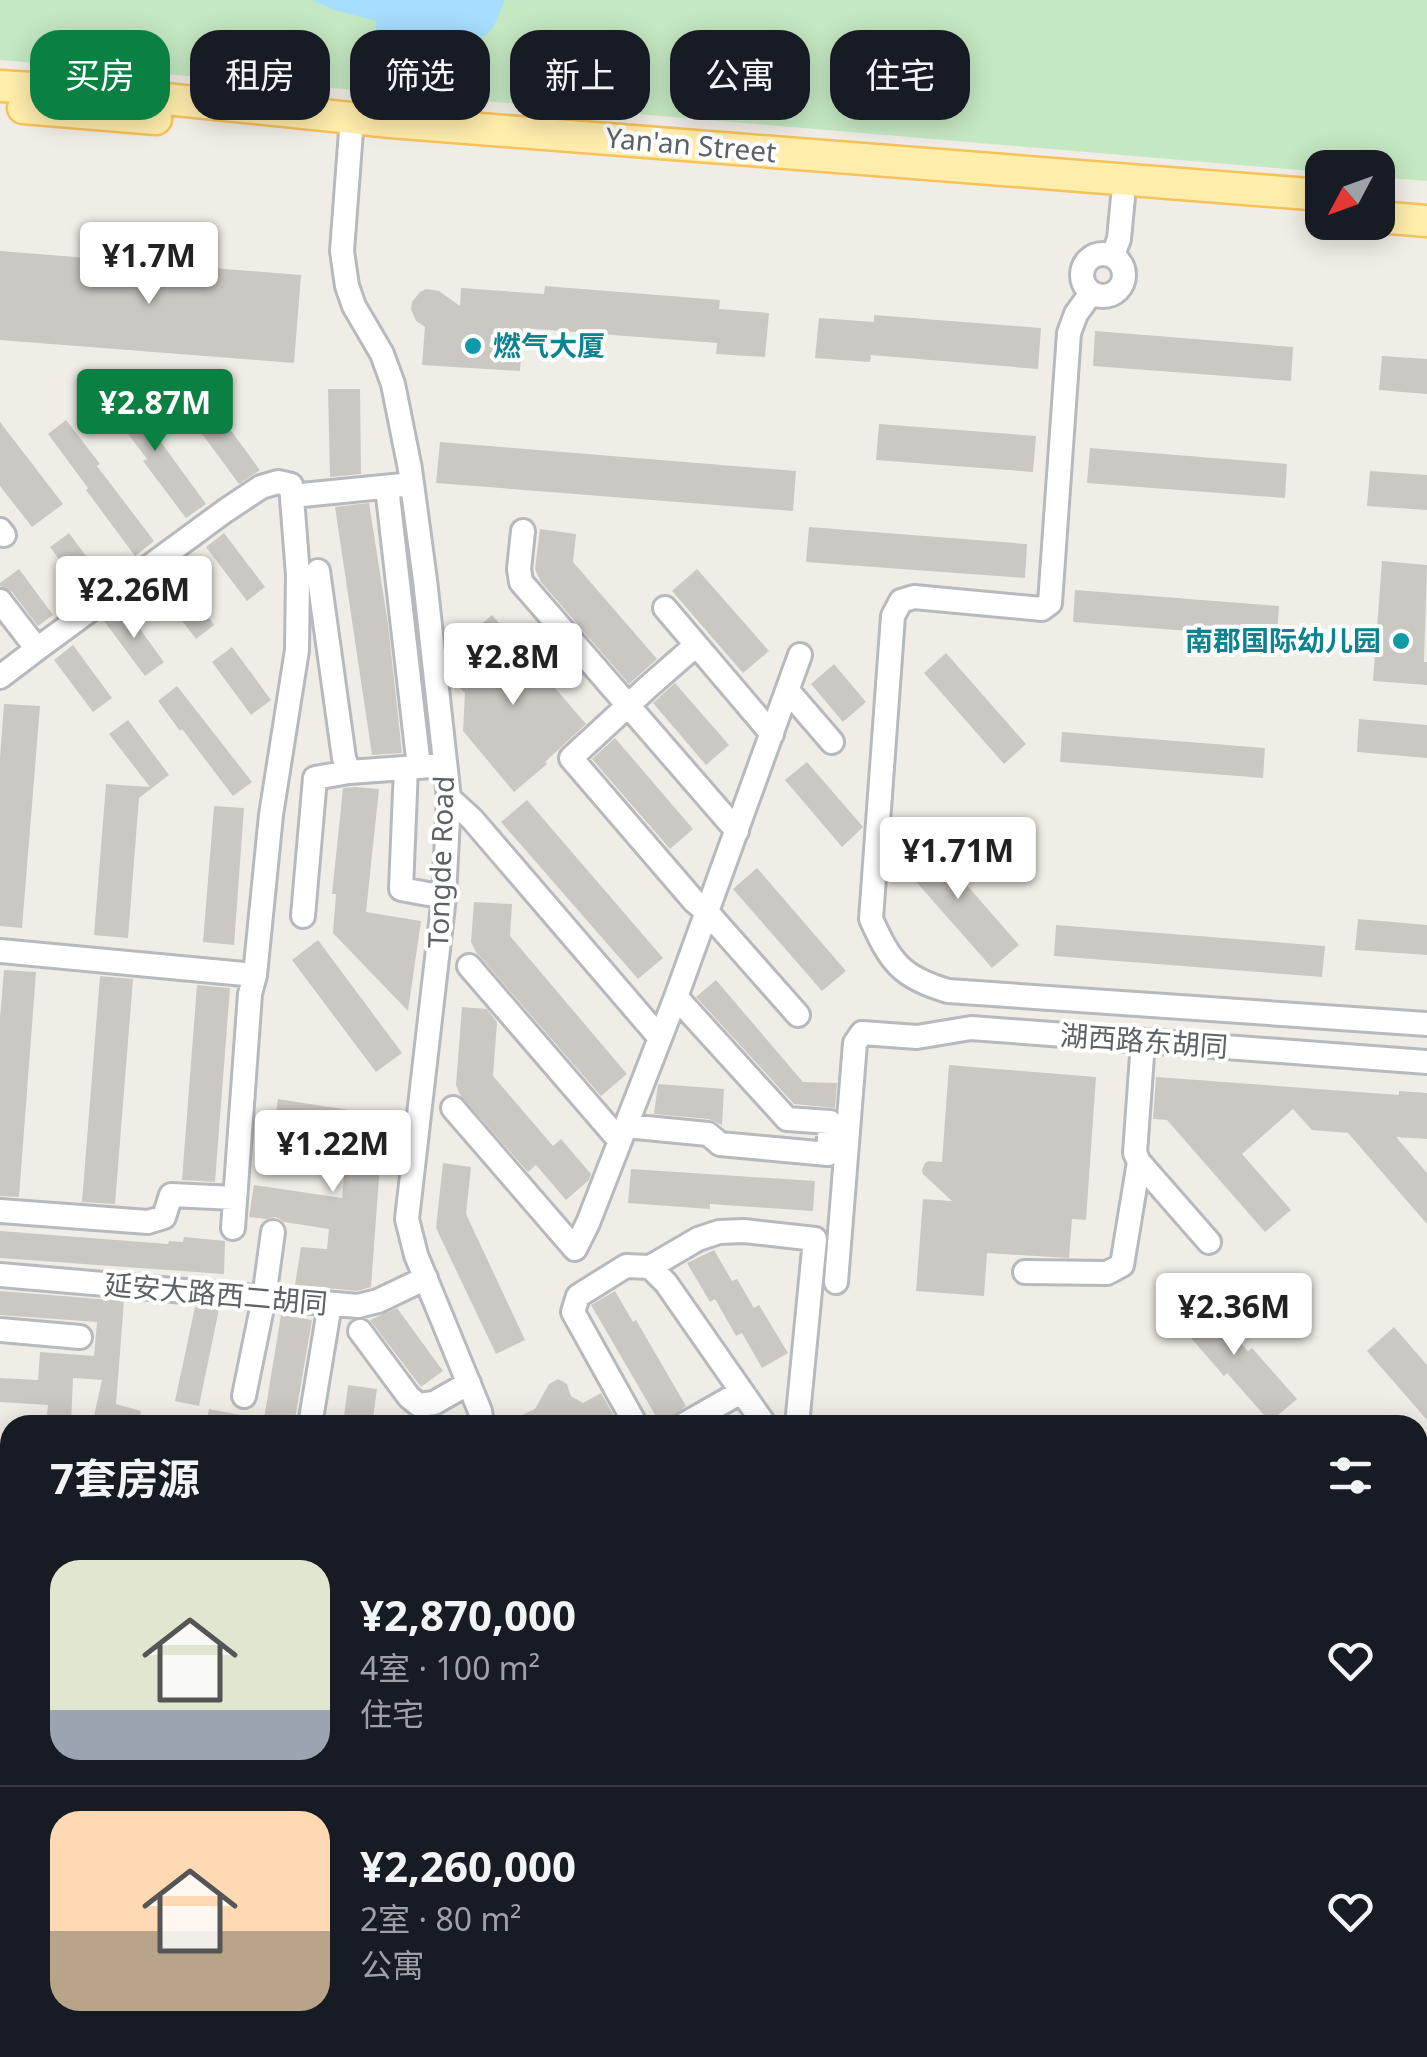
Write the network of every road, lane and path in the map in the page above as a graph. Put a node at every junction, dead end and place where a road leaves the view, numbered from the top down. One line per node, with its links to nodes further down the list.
1 (0, 86): 3 (main road, Yan'an Street)
2 (0, 106): 3 (main road, Yan'an Street)
3 (352, 126): 4 (main road, Yan'an Street); 5 (main road, Yan'an Street); 11 (street, Tongde Road)
4 (1305, 194)
5 (1123, 197): 8 (main road, Yan'an Street); 39 (street)
6 (1395, 200): 7 (main road)
7 (1427, 203)
8 (1305, 212)
9 (1395, 218): 10 (main road)
10 (1427, 221)
11 (412, 484): 12 (street); 26 (street, Tongde Road)
12 (388, 487): 13 (street); 27 (street)
13 (292, 496): 19 (street); 36 (street)
14 (523, 531): 23 (street)
15 (318, 571): 28 (street)
16 (0, 601): 19 (street)
17 (665, 608): 18 (street)
18 (696, 645): 23 (street); 24 (street)
19 (37, 649): 21 (street)
20 (800, 656): 22 (street)
21 (0, 676)
22 (788, 692): 24 (street); 25 (street)
23 (628, 706): 30 (street); 32 (street)
24 (772, 734): 30 (street)
25 (832, 742)
26 (445, 766): 27 (street); 29 (street, Tongde Road)
27 (413, 768): 28 (street); 31 (street)
28 (349, 772): 33 (street)
29 (448, 798): 31 (street, Tongde Road); 40 (street)
30 (737, 831): 32 (street)
31 (444, 897): 54 (street, Tongde Road)
32 (708, 912): 37 (street); 38 (street)
33 (303, 916)
34 (0, 951): 36 (street)
35 (470, 966): 44 (street)
36 (255, 975): 46 (street)
37 (676, 997): 40 (street); 44 (street)
38 (798, 1016)
39 (1427, 1024)
40 (660, 1038): 44 (street)
41 (1142, 1042): 42 (street, 湖西路东胡同); 45 (street); 55 (street, 湖西路东胡同)
42 (1427, 1062)
43 (453, 1108): 44 (street)
44 (623, 1134)
45 (1139, 1162): 50 (street); 52 (street)
46 (235, 1198): 47 (street); 48 (street)
47 (0, 1211)
48 (233, 1228)
49 (272, 1232): 56 (street)
50 (1208, 1242)
51 (650, 1268): 62 (street); 66 (street); 69 (street)
52 (1025, 1272)
53 (0, 1275): 56 (street, 延安大路西二胡同)
54 (426, 1278): 57 (street, 延安大路西二胡同); 61 (street, Tongde Road)
55 (836, 1282)
56 (264, 1298): 57 (street, 延安大路西二胡同); 63 (street)
57 (330, 1304): 64 (street)
58 (0, 1330): 60 (street)
59 (360, 1331): 61 (street)
60 (80, 1337)
61 (469, 1384): 65 (street, Tongde Road)
62 (742, 1392): 67 (street); 68 (street)
63 (244, 1396)
64 (312, 1415)
65 (481, 1415)
66 (630, 1415)
67 (701, 1415)
68 (758, 1415)
69 (798, 1415)

